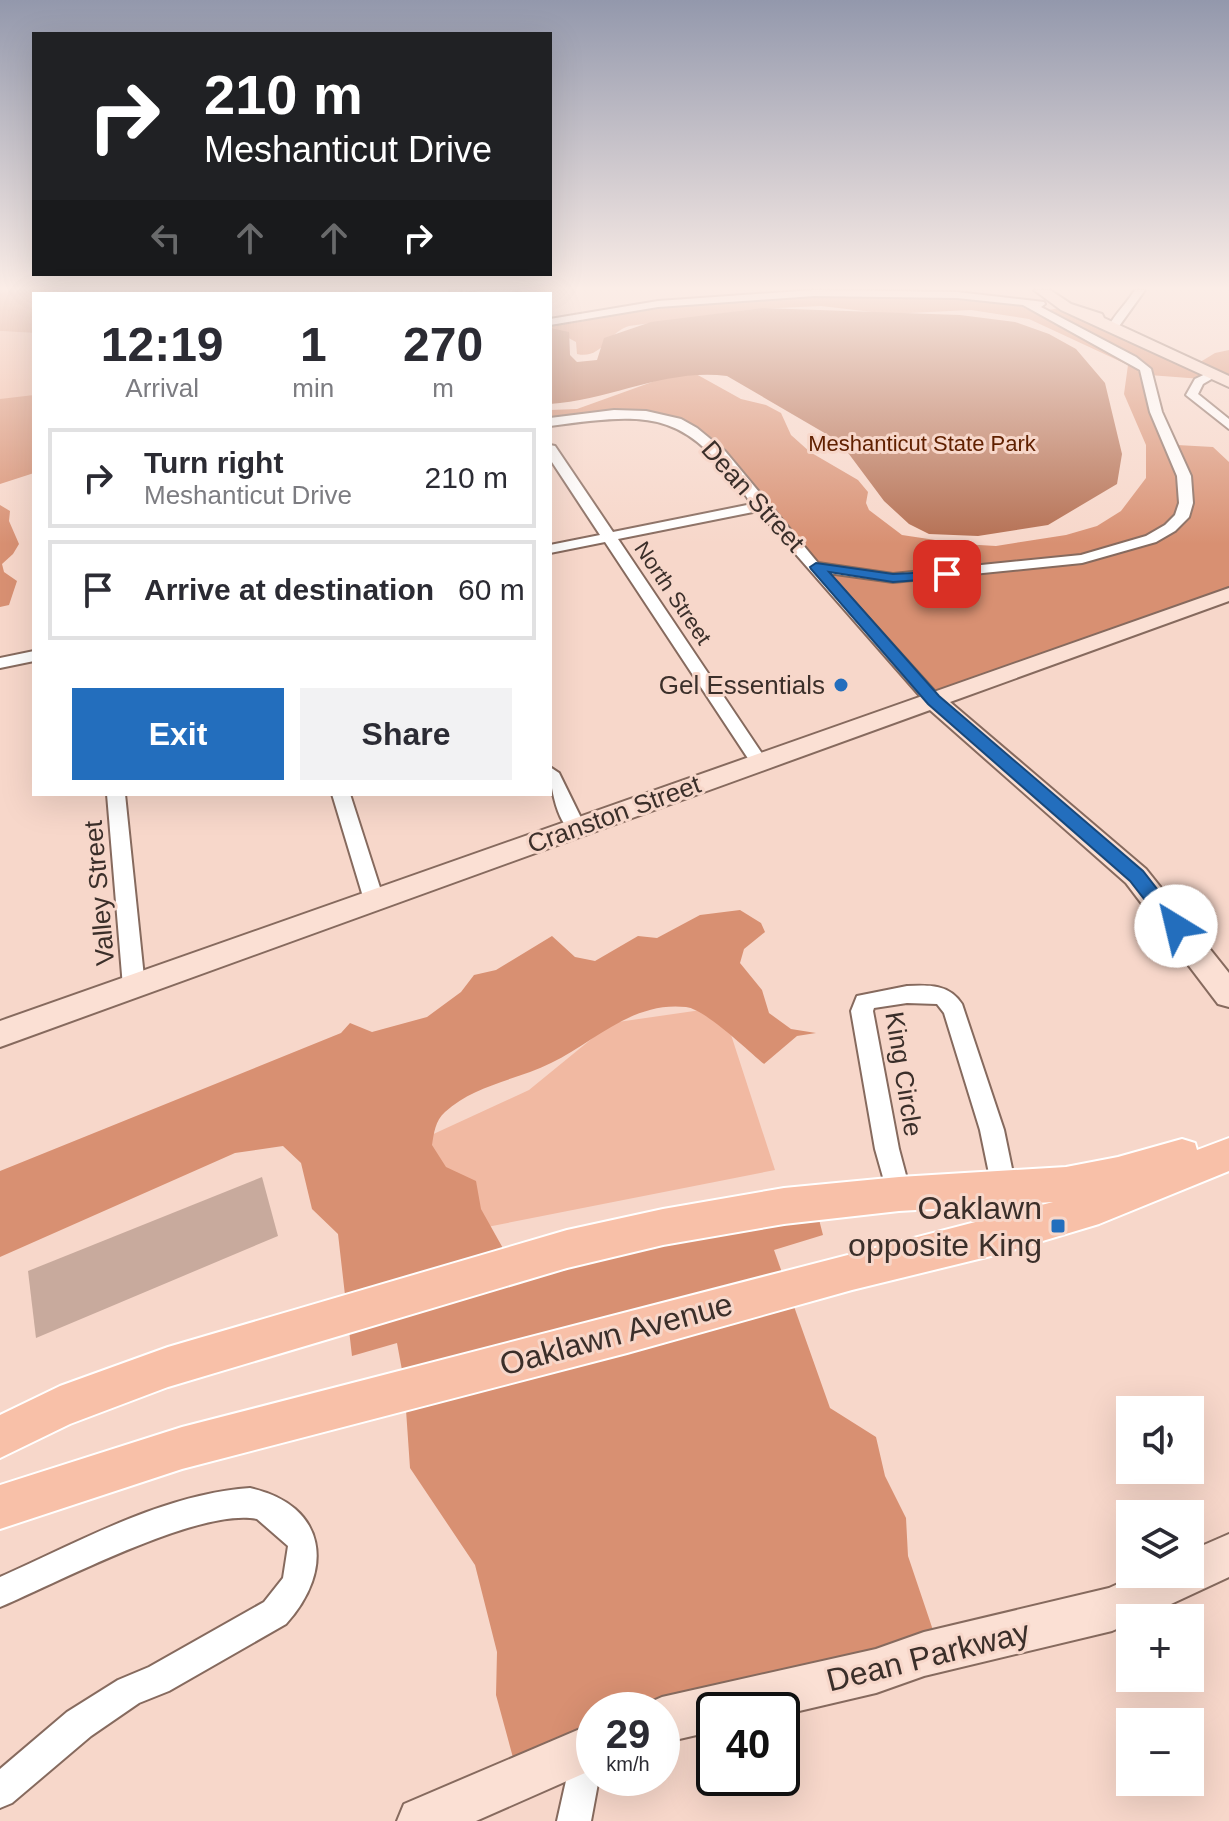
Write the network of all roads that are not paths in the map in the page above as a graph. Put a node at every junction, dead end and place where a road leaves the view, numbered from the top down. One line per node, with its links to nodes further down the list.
1 (1147, 375): 9 (street)
2 (1221, 378): 4 (street)
3 (552, 422): 6 (street, Dean Street)
4 (1229, 425)
5 (552, 452): 7 (street, North Street)
6 (761, 506): 7 (street); 9 (street, Dean Street)
7 (609, 538): 8 (street); 14 (street, North Street)
8 (552, 549)
9 (816, 567): 13 (street, Dean Street)
10 (1229, 594): 13 (street, Cranston Street)
11 (32, 656): 12 (street)
12 (0, 663)
13 (933, 700): 14 (street, Cranston Street); 21 (street, Dean Street)
14 (759, 762): 18 (street, Cranston Street)
15 (552, 777): 18 (street)
16 (116, 796): 20 (street, Valley Street)
17 (342, 796): 19 (street)
18 (577, 828): 19 (street, Cranston Street)
19 (374, 900): 20 (street, Cranston Street)
20 (134, 987): 22 (street, Cranston Street)
21 (1229, 995)
22 (0, 1034)
23 (1229, 1140): 25 (main road)
24 (1229, 1154): 28 (main road, Oaklawn Avenue)
25 (1004, 1188): 26 (main road); 26 (street, King Circle)
26 (899, 1194): 27 (main road)
27 (0, 1437)
28 (0, 1507)
29 (1229, 1555): 30 (street, Dean Parkway)
30 (1204, 1567)
31 (1158, 1588): 33 (street, Dean Parkway)
32 (0, 1592): 35 (street)
33 (680, 1716)
34 (576, 1754): 37 (street)
35 (0, 1791)
36 (580, 1796): 38 (street)
37 (421, 1821)
38 (574, 1821)

